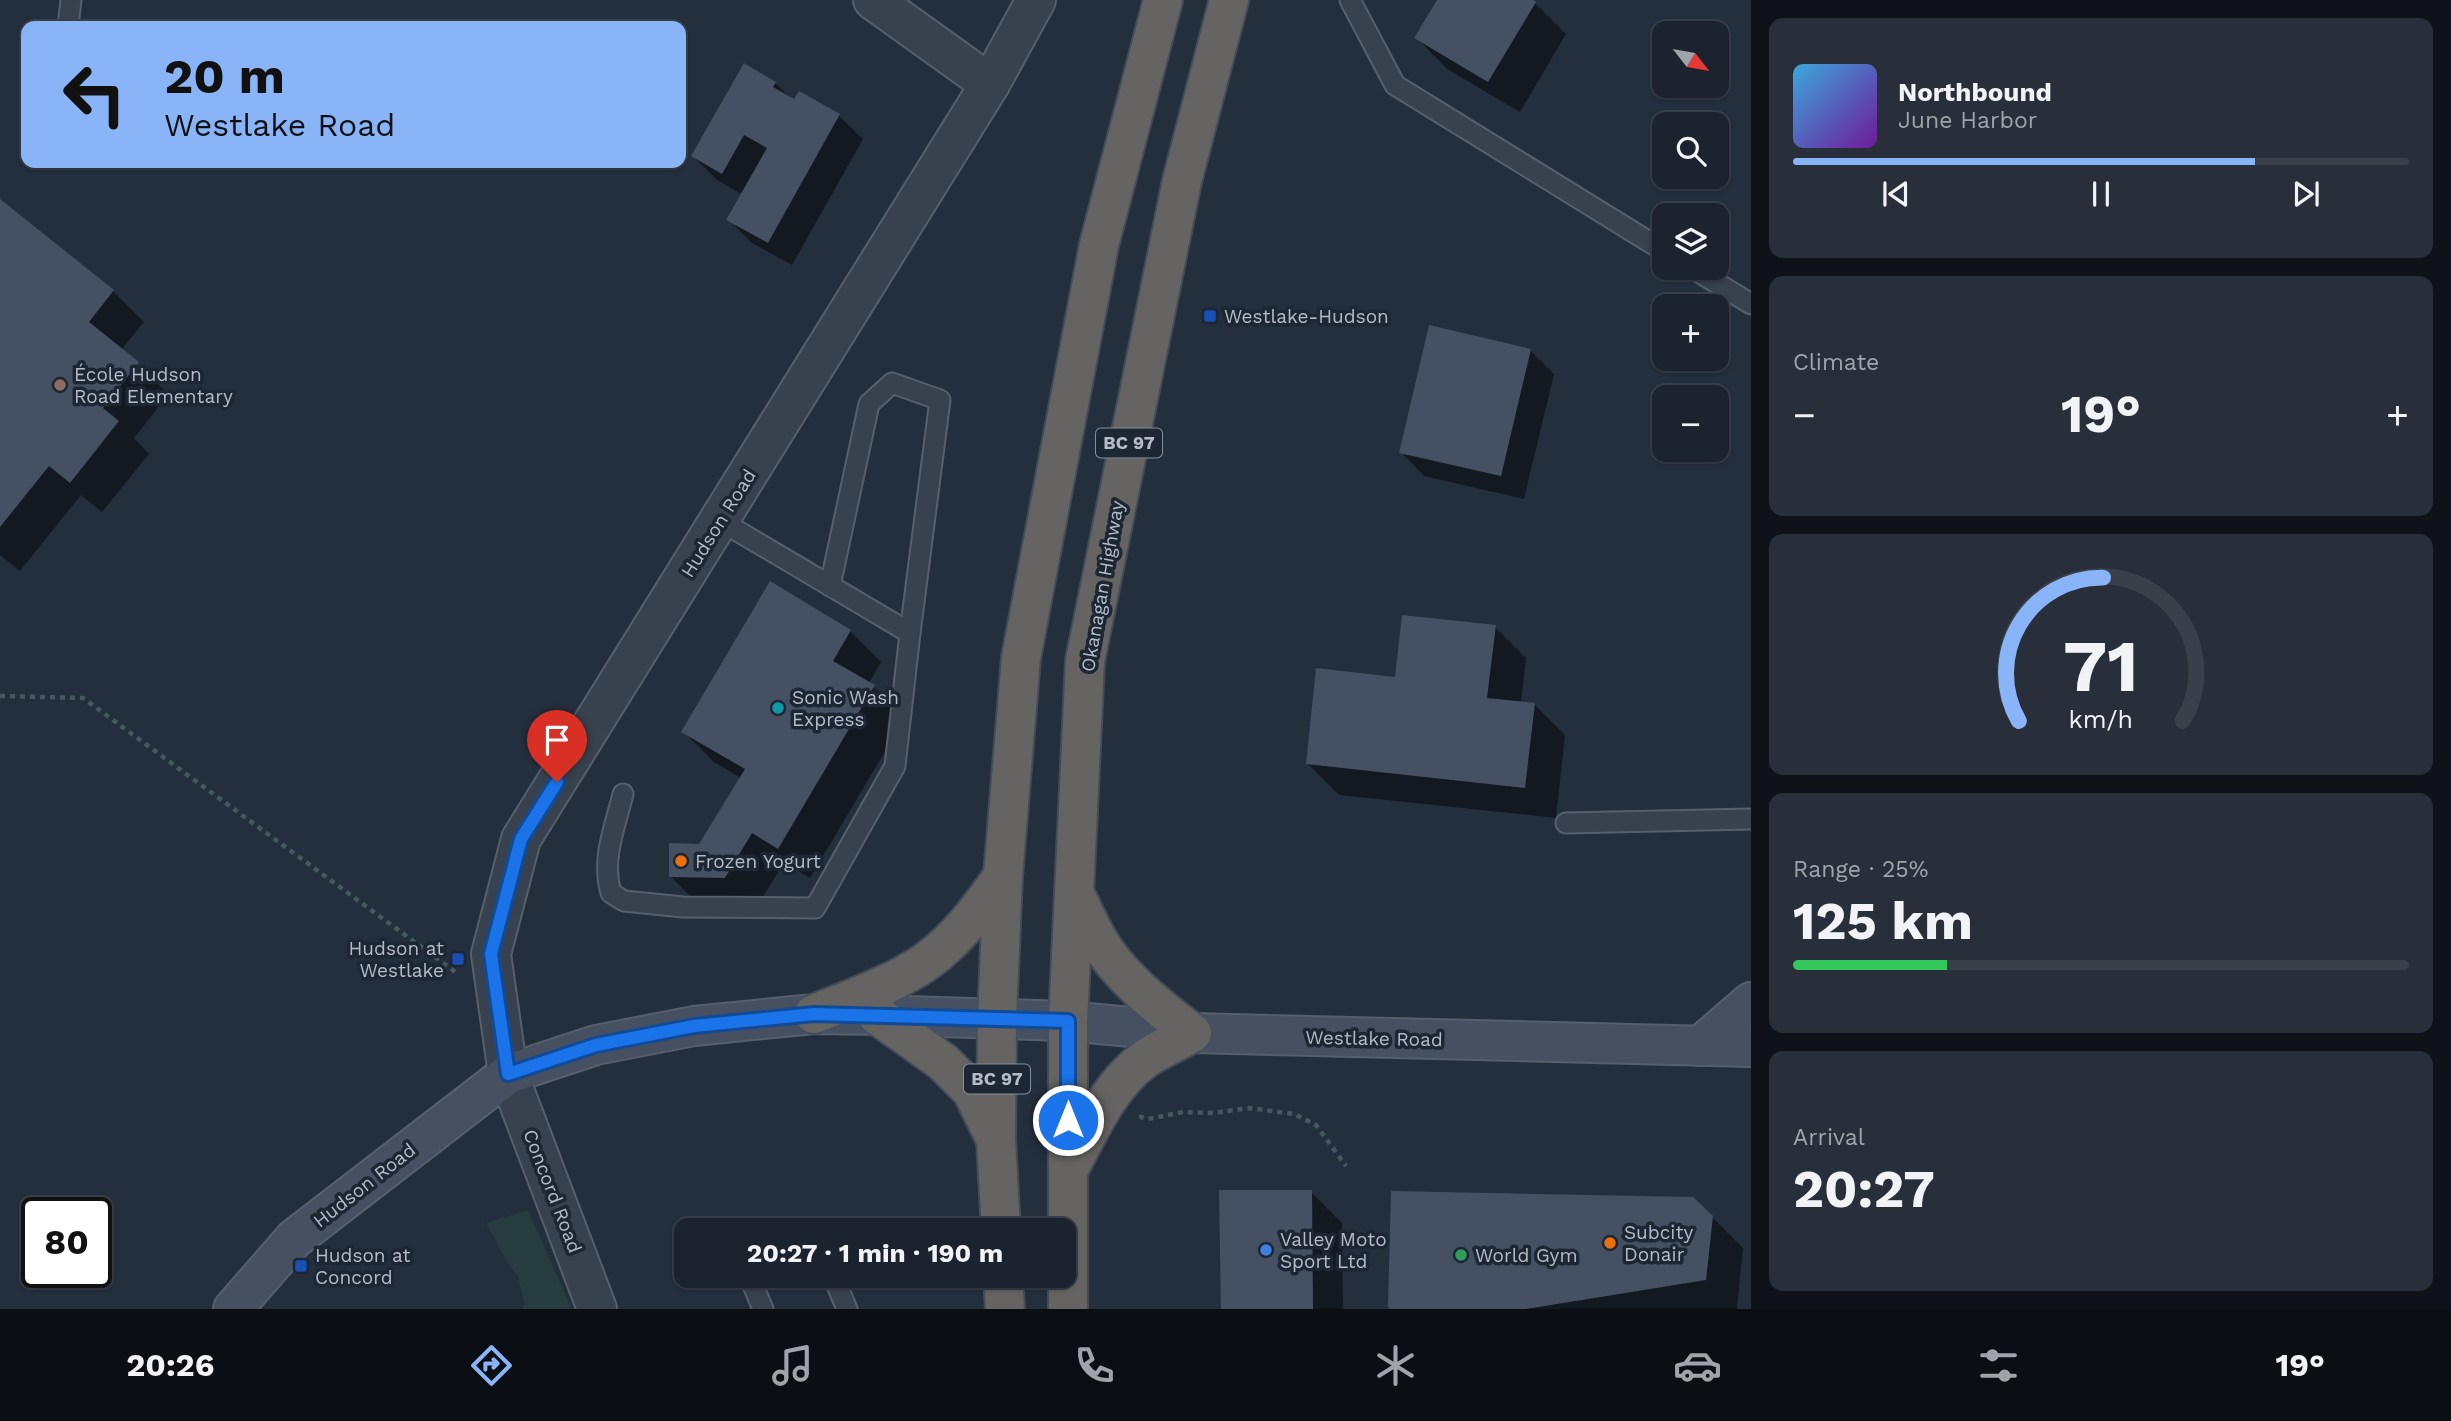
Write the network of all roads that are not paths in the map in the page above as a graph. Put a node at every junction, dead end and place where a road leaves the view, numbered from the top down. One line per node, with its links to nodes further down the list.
1 (71, 0): 7 (lane)
2 (873, 0): 8 (street)
3 (1036, 0): 8 (street, Hudson Road)
4 (1163, 0): 18 (highway, BC 97)
5 (1229, 0): 19 (highway, Okanagan Highway / BC 97)
6 (1350, 0): 9 (lane)
7 (69, 21)
8 (990, 84): 12 (street, Hudson Road)
9 (1652, 244)
10 (1712, 280): 11 (lane)
11 (1751, 304)
12 (719, 520): 13 (lane); 28 (street, Hudson Road)
13 (830, 586): 14 (lane); 14 (lane)
14 (911, 633): 15 (lane)
15 (623, 794)
16 (1751, 818): 17 (lane)
17 (1566, 823)
18 (1003, 876): 21 (highway); 23 (highway, BC 97)
19 (1075, 894): 24 (highway, Okanagan Highway / BC 97); 25 (highway)
20 (1751, 1002): 26 (main road)
21 (814, 1014): 22 (main road, Hudson Road); 28 (main road, Hudson Road)
22 (877, 1015): 23 (main road, Hudson Road); 29 (highway)
23 (997, 1018): 24 (main road, Westlake Road); 29 (highway, BC 97)
24 (1068, 1021): 25 (main road, Westlake Road); 30 (highway, Okanagan Highway / BC 97)
25 (1192, 1033): 26 (main road, Westlake Road); 30 (highway)
26 (1700, 1046): 27 (main road, Westlake Road)
27 (1751, 1047)
28 (508, 1074): 35 (main road, Hudson Road); 36 (street, Concord Road)
29 (996, 1140): 31 (highway, BC 97)
30 (1068, 1170): 40 (highway, Okanagan Highway / BC 97)
31 (1000, 1218)
32 (754, 1288): 37 (lane)
33 (838, 1288): 38 (lane)
34 (1004, 1288): 39 (highway)
35 (233, 1309)
36 (597, 1309)
37 (763, 1309)
38 (847, 1309)
39 (1005, 1309)
40 (1069, 1309)

